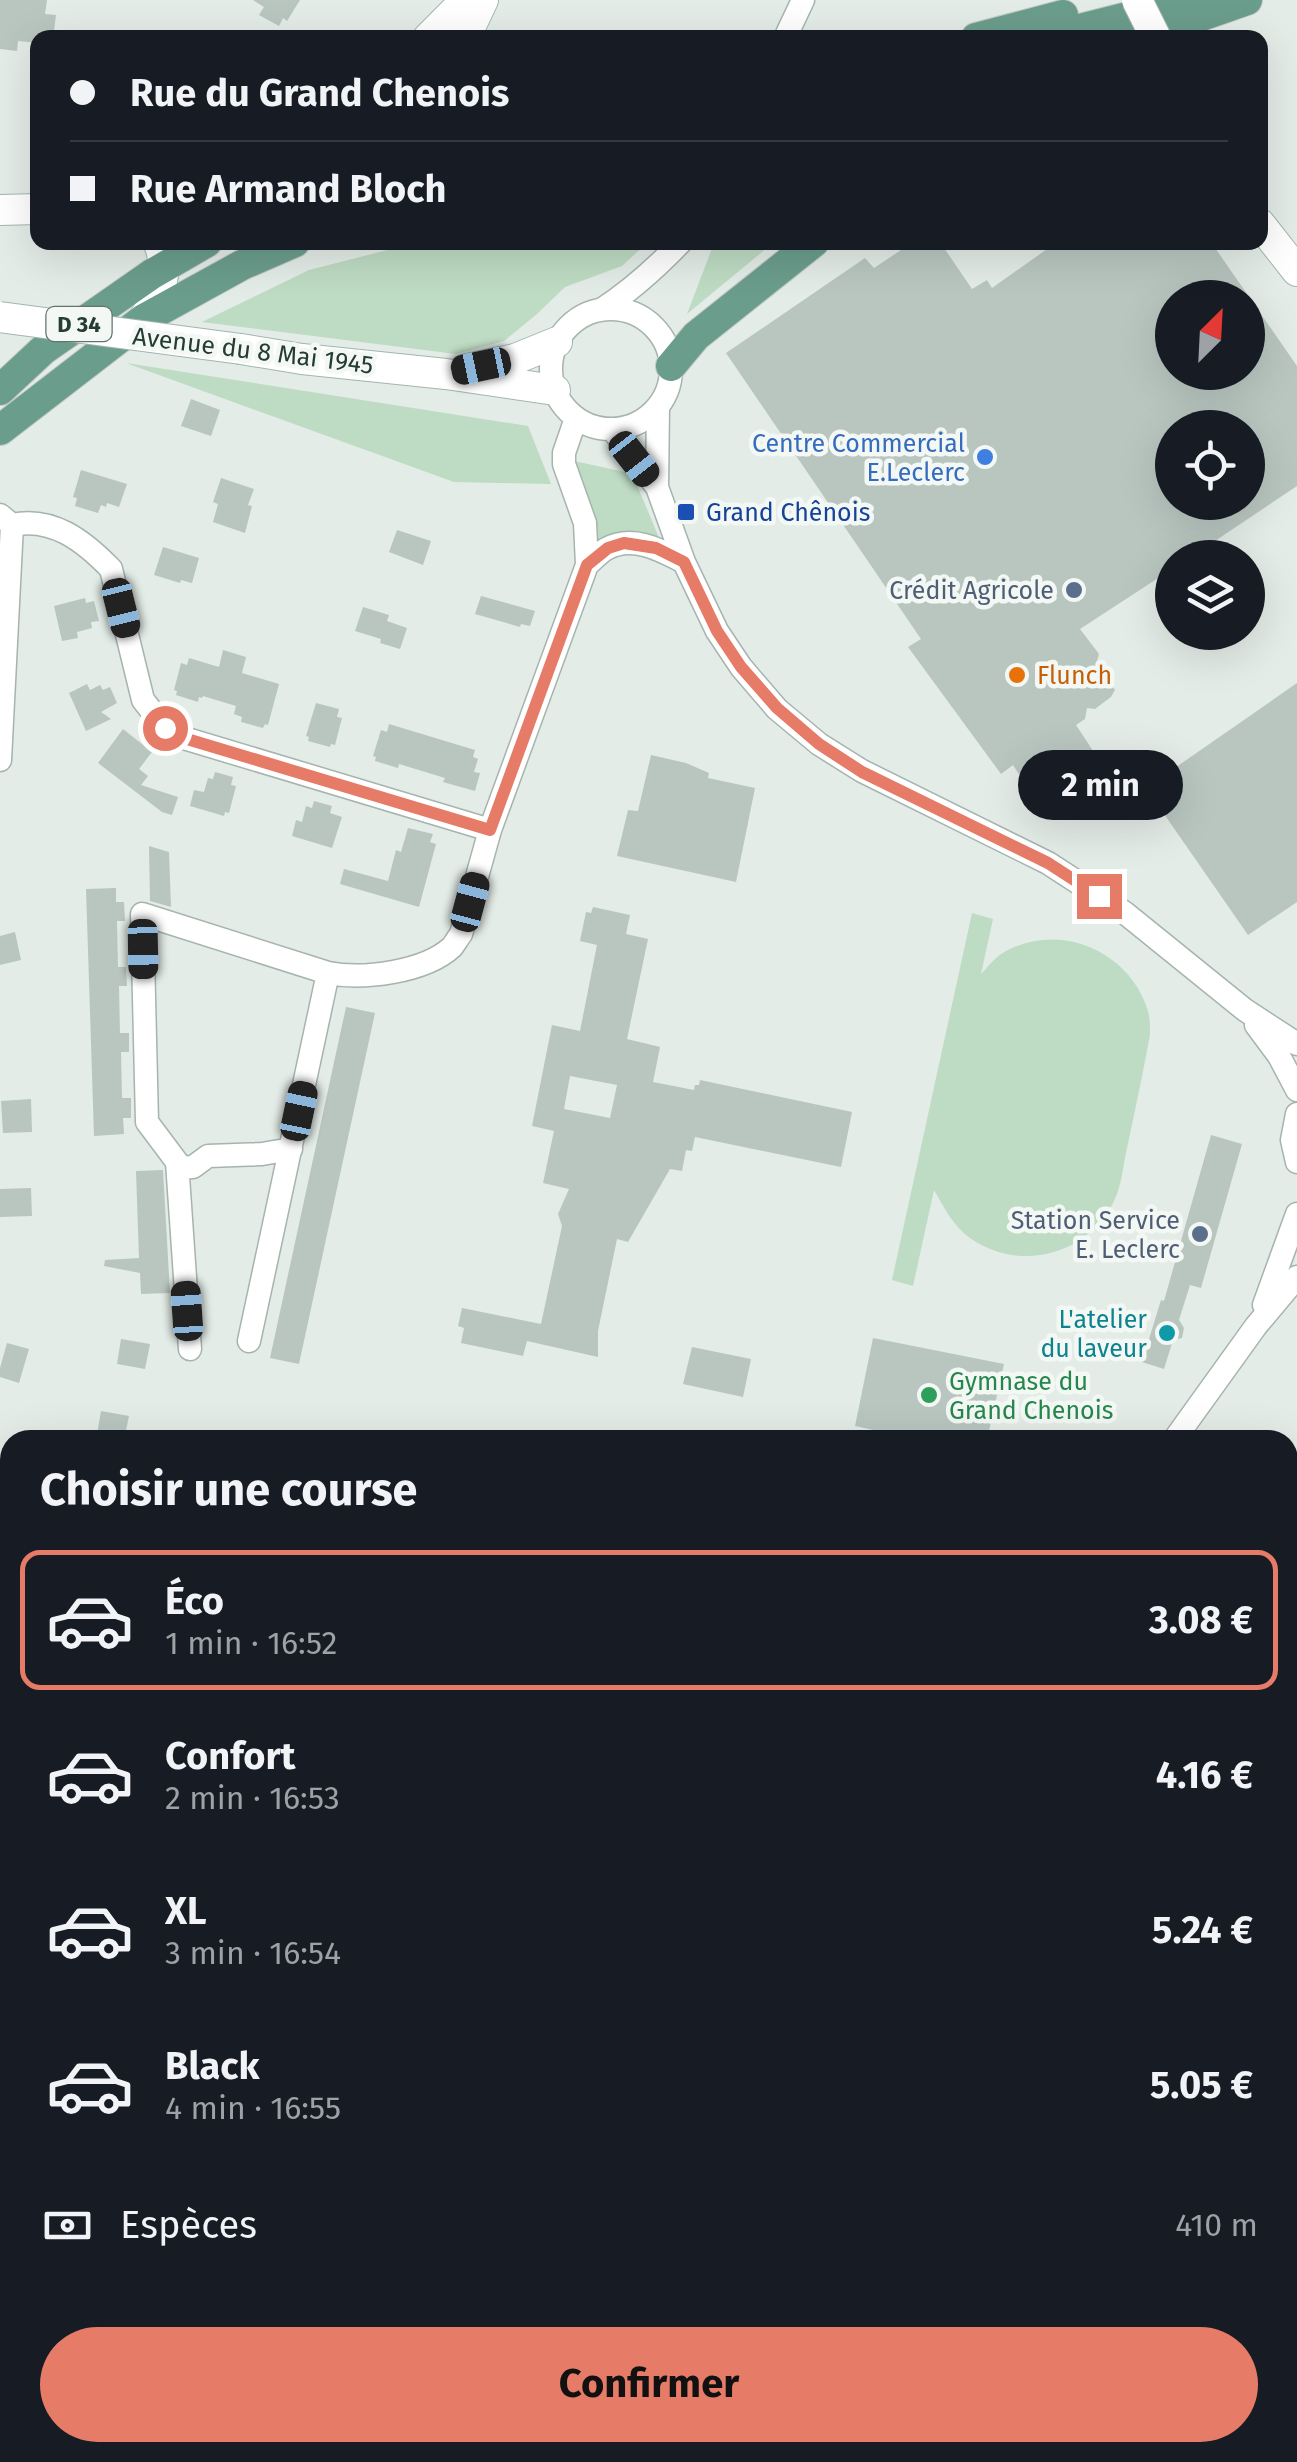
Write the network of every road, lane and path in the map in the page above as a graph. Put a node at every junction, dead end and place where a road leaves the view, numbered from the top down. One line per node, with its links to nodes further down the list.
1 (466, 0): 8 (street)
2 (484, 0): 9 (street)
3 (493, 0): 10 (street)
4 (1120, 0): 11 (main road)
5 (1137, 0): 13 (street, bridge)
6 (1195, 0): 12 (main road)
7 (1247, 0): 14 (main road)
8 (436, 30)
9 (469, 30)
10 (484, 30)
11 (1006, 30)
12 (1076, 30)
13 (1152, 30)
14 (1161, 30)
15 (30, 209): 16 (street)
16 (0, 210)
17 (1268, 234): 22 (street)
18 (277, 250): 25 (main road)
19 (673, 250): 23 (street)
20 (804, 250): 27 (main road)
21 (161, 254): 25 (street); 29 (main road, D 34)
22 (1297, 271)
23 (602, 310): 26 (street); 27 (street)
24 (0, 317): 28 (street, Avenue du 8 Mai 1945, bridge)
25 (144, 319): 34 (main road, D 34)
26 (557, 342): 28 (street, Avenue du 8 Mai 1945); 30 (street)
27 (671, 366): 31 (street)
28 (446, 374): 30 (street, Avenue du 8 Mai 1945)
29 (0, 390)
30 (555, 390): 32 (street)
31 (658, 407): 33 (street); 35 (street)
32 (576, 418): 33 (street); 38 (street)
33 (612, 429): 35 (street)
34 (0, 430)
35 (656, 487): 37 (street)
36 (6, 520): 39 (street); 40 (street)
37 (684, 562): 38 (street); 42 (street)
38 (587, 565): 40 (street)
39 (0, 760)
40 (490, 830): 41 (street)
41 (328, 972): 46 (street); 48 (street)
42 (1245, 1010): 43 (street); 44 (street)
43 (1297, 1044)
44 (1297, 1090)
45 (1297, 1114): 47 (street)
46 (291, 1149): 48 (street); 52 (street)
47 (1297, 1162)
48 (178, 1168): 53 (street)
49 (1297, 1214): 51 (street)
50 (1297, 1277): 51 (street)
51 (1256, 1326): 54 (street)
52 (250, 1341)
53 (190, 1349)
54 (1181, 1430)

